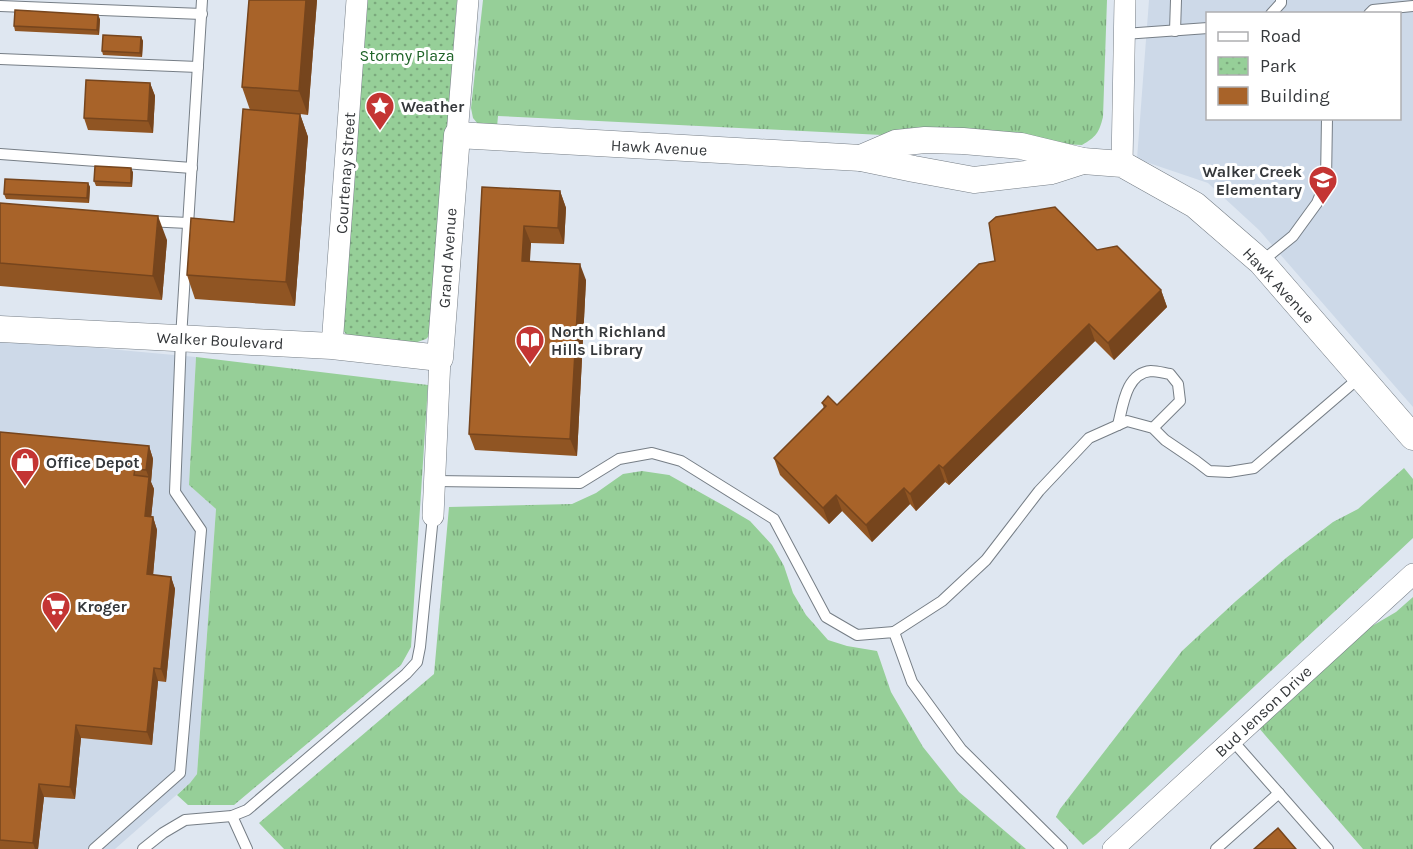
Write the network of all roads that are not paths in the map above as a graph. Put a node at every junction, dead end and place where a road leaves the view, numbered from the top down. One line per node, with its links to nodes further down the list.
1 (202, 0): 11 (lane)
2 (357, 0): 29 (street, Courtenay Street)
3 (468, 0): 18 (street, Grand Avenue)
4 (1125, 0): 14 (street)
5 (1176, 0): 13 (lane)
6 (1281, 0): 9 (lane)
7 (0, 6): 11 (lane)
8 (1413, 6): 10 (lane)
9 (1273, 12)
10 (1371, 12)
11 (201, 14): 16 (lane)
12 (1206, 28): 13 (lane)
13 (1175, 31): 14 (lane)
14 (1124, 34): 22 (street)
15 (0, 59): 16 (lane)
16 (198, 67): 23 (lane)
17 (1327, 120): 26 (lane)
18 (457, 135): 20 (street, Hawk Avenue); 30 (street, Grand Avenue)
19 (0, 154): 23 (lane)
20 (861, 158): 21 (street, Hawk Avenue); 21 (street, Hawk Avenue)
21 (1083, 161): 22 (street, Hawk Avenue)
22 (1122, 164): 26 (street, Hawk Avenue)
23 (192, 168): 25 (lane)
24 (129, 219): 25 (lane)
25 (188, 223): 28 (lane)
26 (1261, 262): 31 (street, Hawk Avenue)
27 (0, 329): 28 (street, Walker Boulevard)
28 (181, 338): 29 (street, Walker Boulevard); 42 (lane)
29 (332, 346): 30 (street, Walker Boulevard)
30 (440, 358): 35 (street, Grand Avenue)
31 (1360, 377): 33 (lane); 34 (street, Hawk Avenue)
32 (1118, 425): 33 (lane); 33 (lane); 38 (lane)
33 (1153, 428)
34 (1413, 437)
35 (435, 482): 36 (street, Grand Avenue); 38 (lane)
36 (433, 516): 41 (lane)
37 (1413, 574): 39 (street, Bud Jenson Drive)
38 (894, 632): 45 (lane)
39 (1232, 740): 40 (lane); 46 (street, Bud Jenson Drive)
40 (1279, 793): 47 (lane); 48 (lane)
41 (232, 816): 43 (lane); 44 (lane)
42 (94, 849)
43 (143, 849)
44 (247, 849)
45 (1062, 849)
46 (1113, 849)
47 (1216, 849)
48 (1328, 849)

